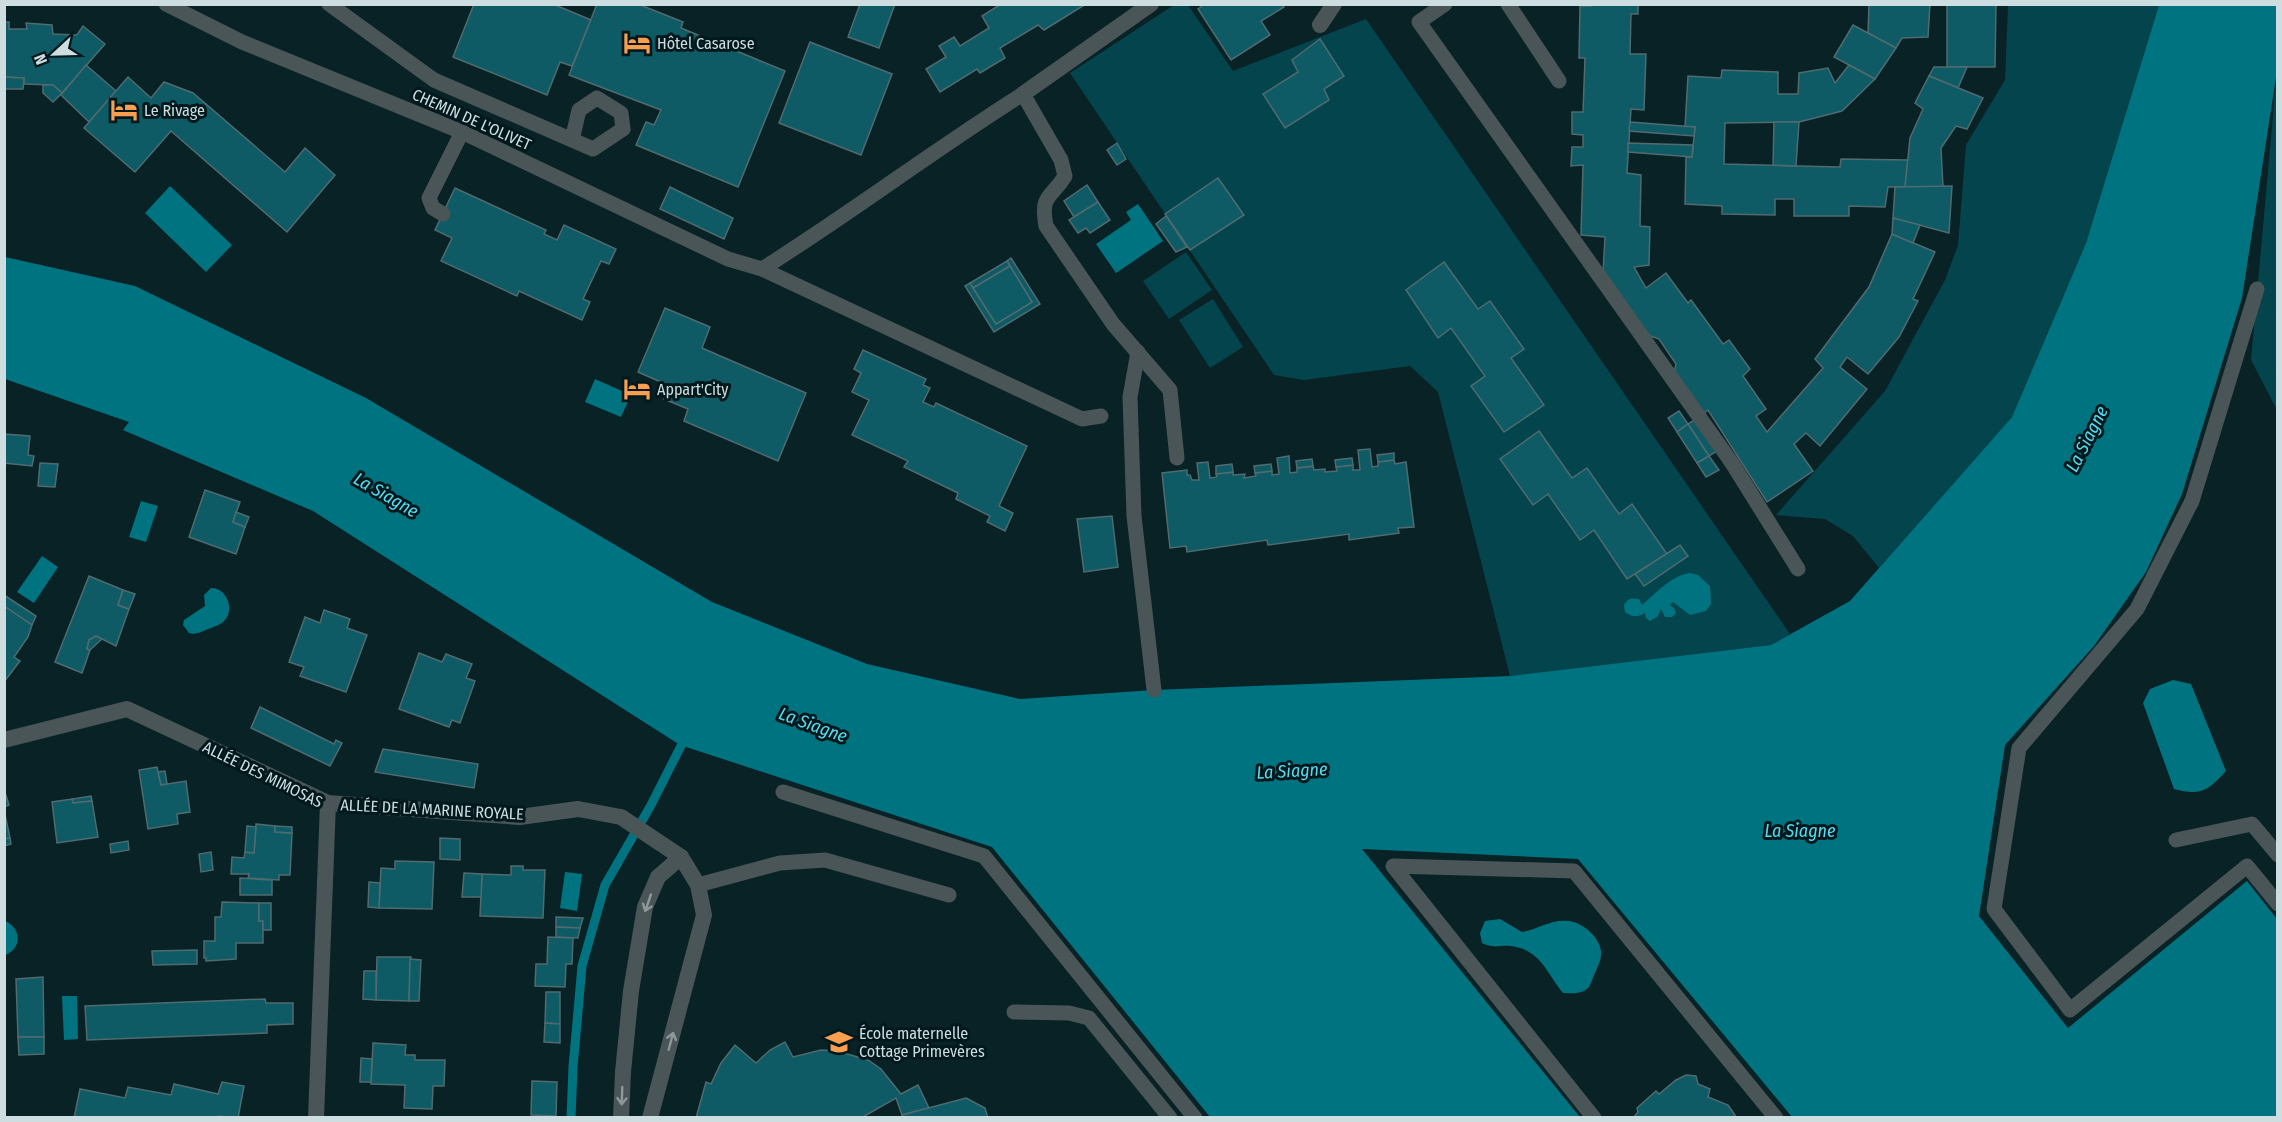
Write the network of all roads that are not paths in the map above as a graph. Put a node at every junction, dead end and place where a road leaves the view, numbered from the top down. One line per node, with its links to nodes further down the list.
1 (166, 4): 10 (lane, CHEMIN DE L'OLIVET)
2 (329, 4): 11 (lane)
3 (1151, 4): 9 (street)
4 (1334, 4): 7 (street)
5 (1445, 4): 18 (lane)
6 (1508, 4): 8 (lane)
7 (1320, 25)
8 (1559, 81)
9 (1023, 94): 13 (lane); 15 (lane)
10 (462, 132): 12 (lane); 13 (lane, CHEMIN DE L'OLIVET)
11 (572, 140)
12 (443, 214)
13 (762, 269): 16 (lane, CHEMIN DE L'OLIVET)
14 (2257, 289): 28 (lane)
15 (1138, 352): 17 (lane); 19 (lane)
16 (1101, 416)
17 (1177, 458)
18 (1798, 569)
19 (1154, 690)
20 (4, 740): 22 (street, ALLÉE DES MIMOSAS)
21 (783, 792): 34 (lane)
22 (328, 802): 25 (street, ALLÉE DE LA MARINE ROYALE); 30 (street, ALLÉE DES MIMOSAS)
23 (2176, 840): 24 (lane)
24 (2277, 855)
25 (681, 857): 26 (street, ALLÉE DE LA MARINE ROYALE); 31 (street, one-way to 31)
26 (698, 885): 27 (lane); 32 (street, ALLÉE DE LA MARINE ROYALE, one-way to 26)
27 (949, 896)
28 (2277, 904)
29 (1014, 1012): 33 (lane)
30 (316, 1118)
31 (621, 1118)
32 (650, 1118)
33 (1170, 1118)
34 (1195, 1118)
35 (1594, 1118): 36 (lane)
36 (1776, 1118)

